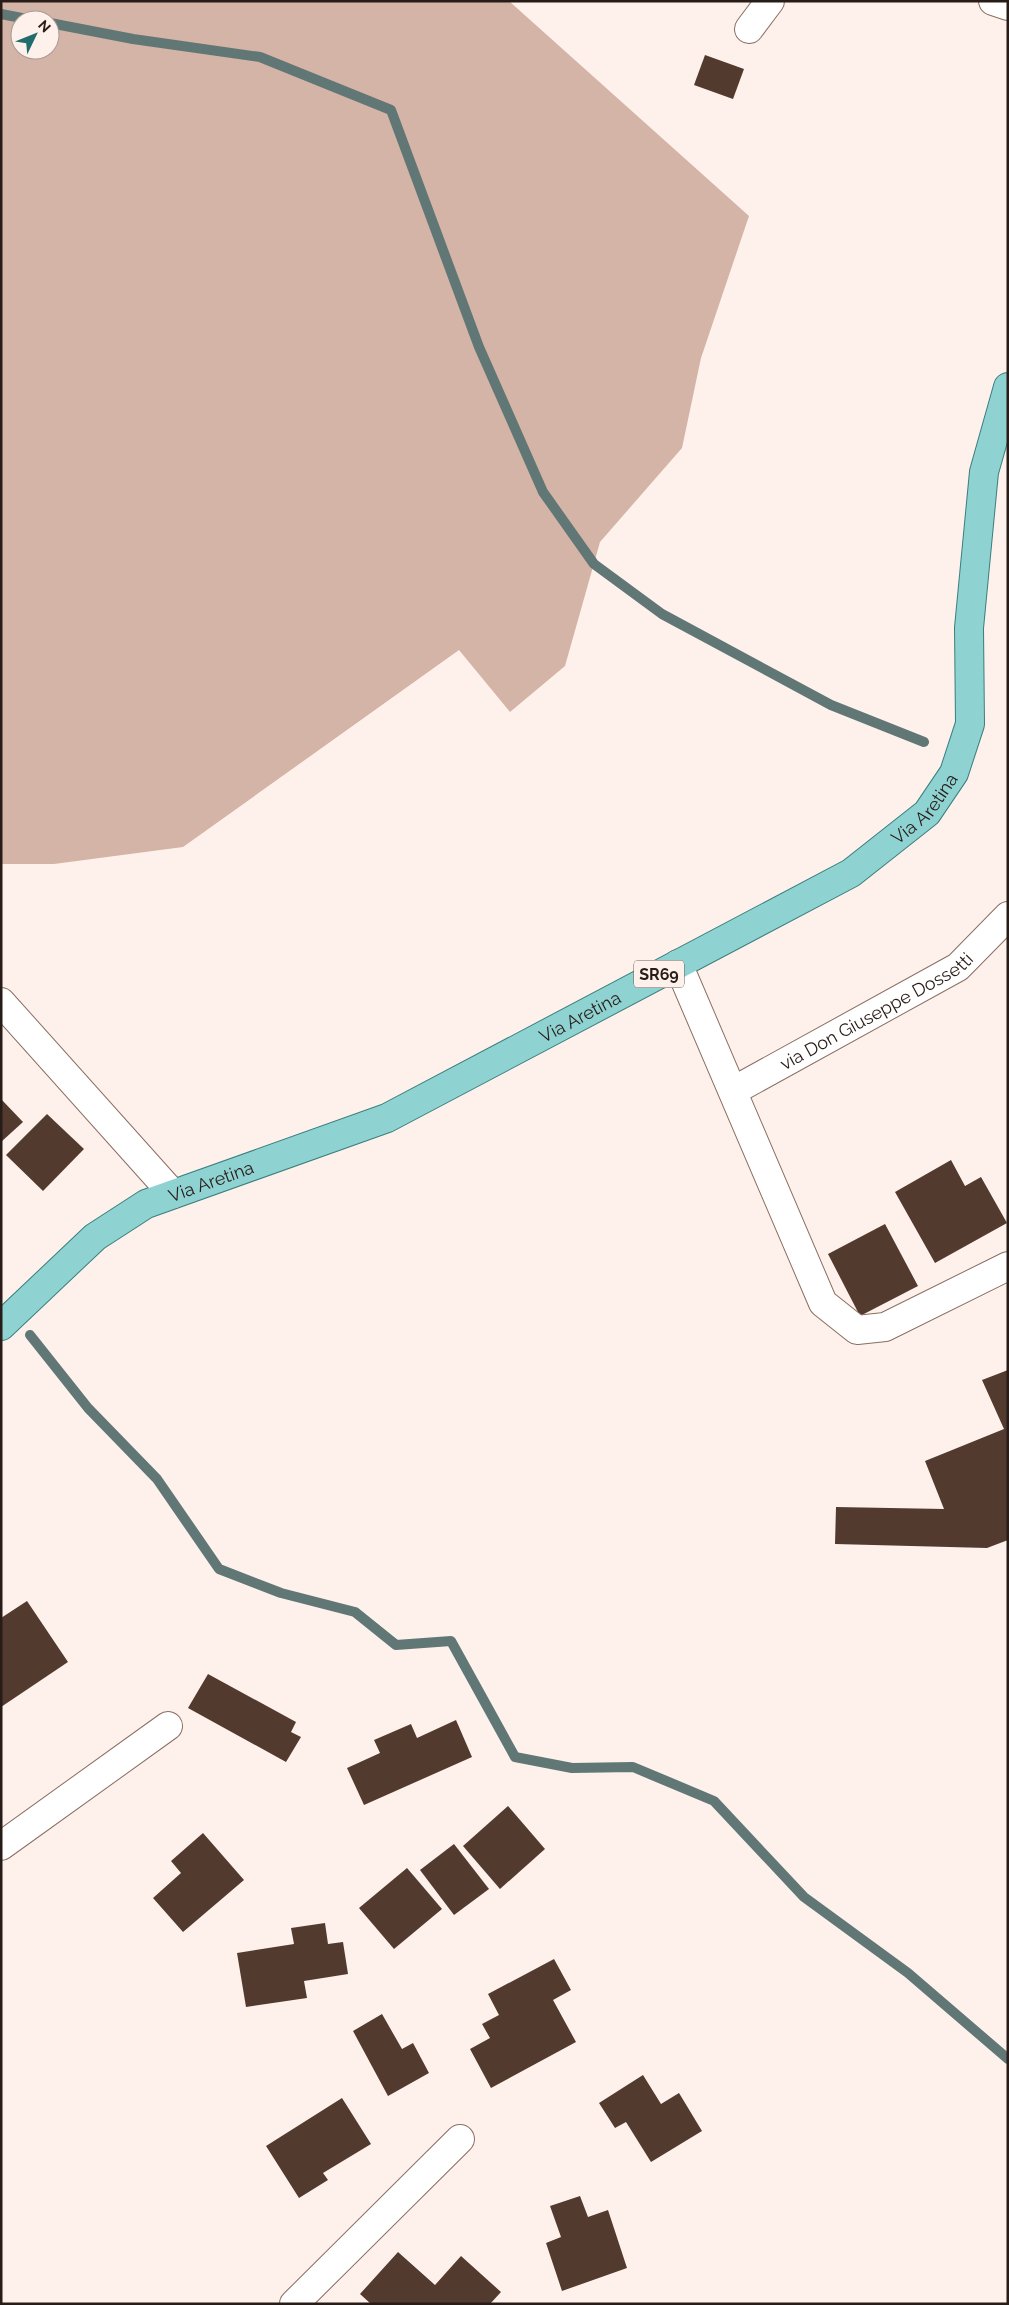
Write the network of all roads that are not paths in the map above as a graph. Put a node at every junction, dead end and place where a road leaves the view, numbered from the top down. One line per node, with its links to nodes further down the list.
1 (770, 1): 4 (street)
2 (994, 1): 3 (street)
3 (1008, 6)
4 (749, 29)
5 (1008, 388): 7 (main road, Via Aretina / SR69)
6 (1008, 916): 9 (street, via Don Giuseppe Dossetti)
7 (678, 964): 9 (street); 10 (main road, Via Aretina / SR69)
8 (1, 1002): 10 (street)
9 (733, 1091): 11 (street)
10 (174, 1194): 12 (main road, Via Aretina / SR69)
11 (1008, 1266)
12 (1, 1326)
13 (168, 1726): 14 (street)
14 (1, 1846)
15 (460, 2139): 16 (street)
16 (294, 2304)

